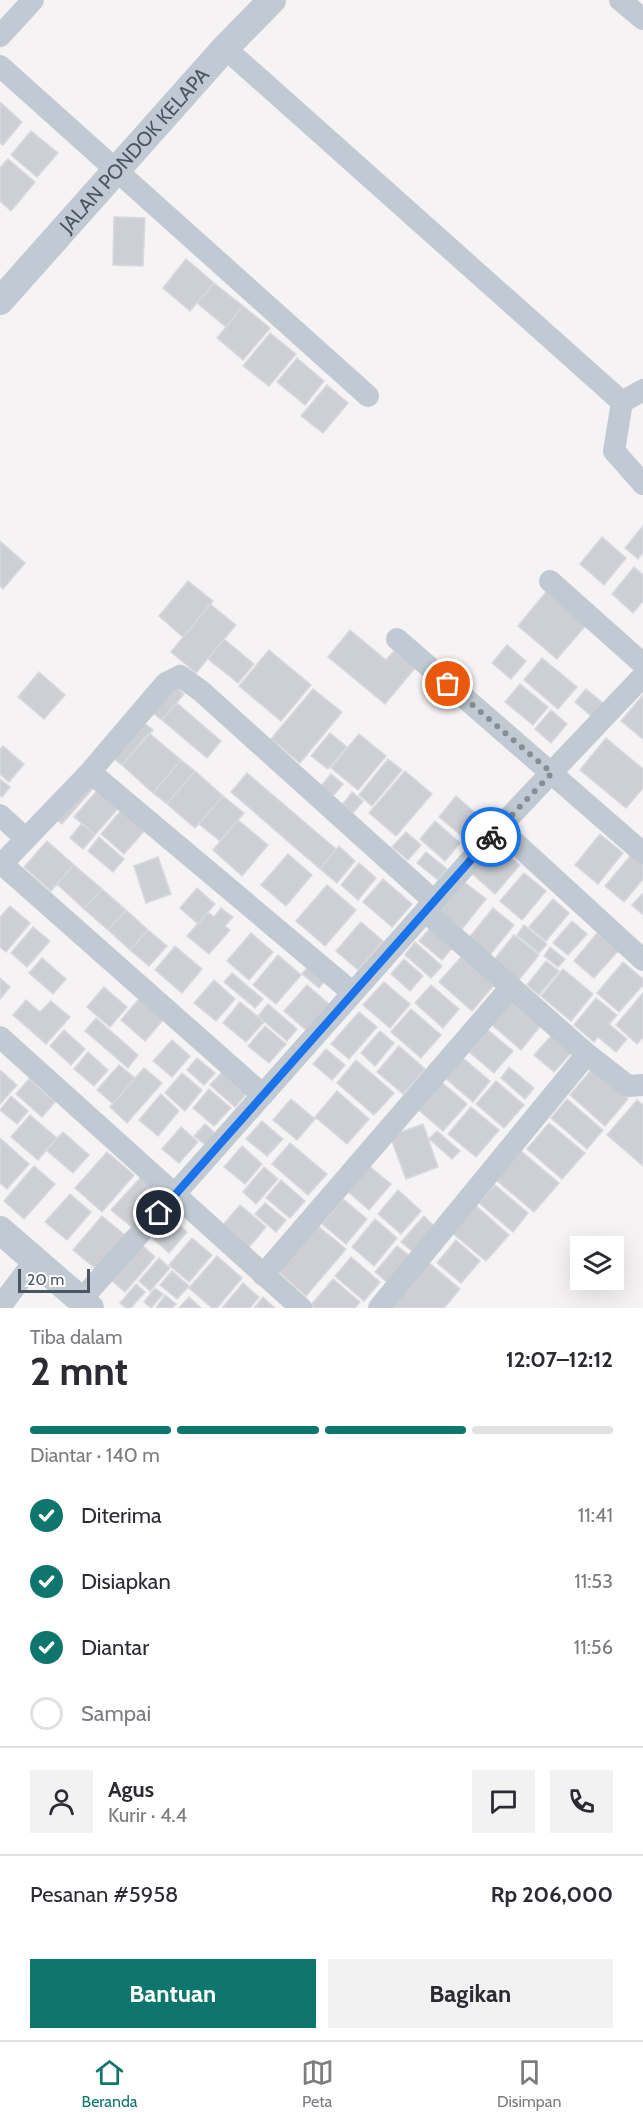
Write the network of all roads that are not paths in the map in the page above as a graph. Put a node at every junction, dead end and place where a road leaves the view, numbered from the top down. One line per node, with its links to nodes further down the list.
1 (33, 0): 5 (street)
2 (272, 0): 6 (street, JALAN PONDOK KELAPA)
3 (620, 0): 4 (street)
4 (643, 19)
5 (0, 36)
6 (225, 48): 8 (street, JALAN PONDOK KELAPA); 12 (street)
7 (0, 66): 8 (street)
8 (116, 171): 9 (street, JALAN PONDOK KELAPA); 11 (street)
9 (0, 301)
10 (643, 390): 12 (street)
11 (368, 396)
12 (622, 402): 13 (street)
13 (643, 483)
14 (550, 581): 16 (street)
15 (397, 639): 19 (street)
16 (643, 664)
17 (643, 676): 19 (street)
18 (90, 772): 22 (street); 25 (street); 28 (street)
19 (552, 773): 21 (street); 23 (street)
20 (0, 815): 22 (street)
21 (499, 828): 25 (street); 26 (street)
22 (25, 838): 24 (street)
23 (643, 853)
24 (1, 865): 32 (street)
25 (429, 906): 27 (street); 28 (street)
26 (643, 960)
27 (511, 987): 30 (street); 36 (street)
28 (353, 993): 32 (street)
29 (0, 1037): 33 (street)
30 (587, 1054): 31 (street); 40 (street)
31 (643, 1085)
32 (263, 1095): 33 (street)
33 (174, 1195): 36 (street); 37 (street)
34 (0, 1230): 35 (street)
35 (35, 1260): 37 (street); 38 (street)
36 (263, 1275): 39 (street)
37 (85, 1304)
38 (0, 1307)
39 (300, 1308)
40 (378, 1308)

